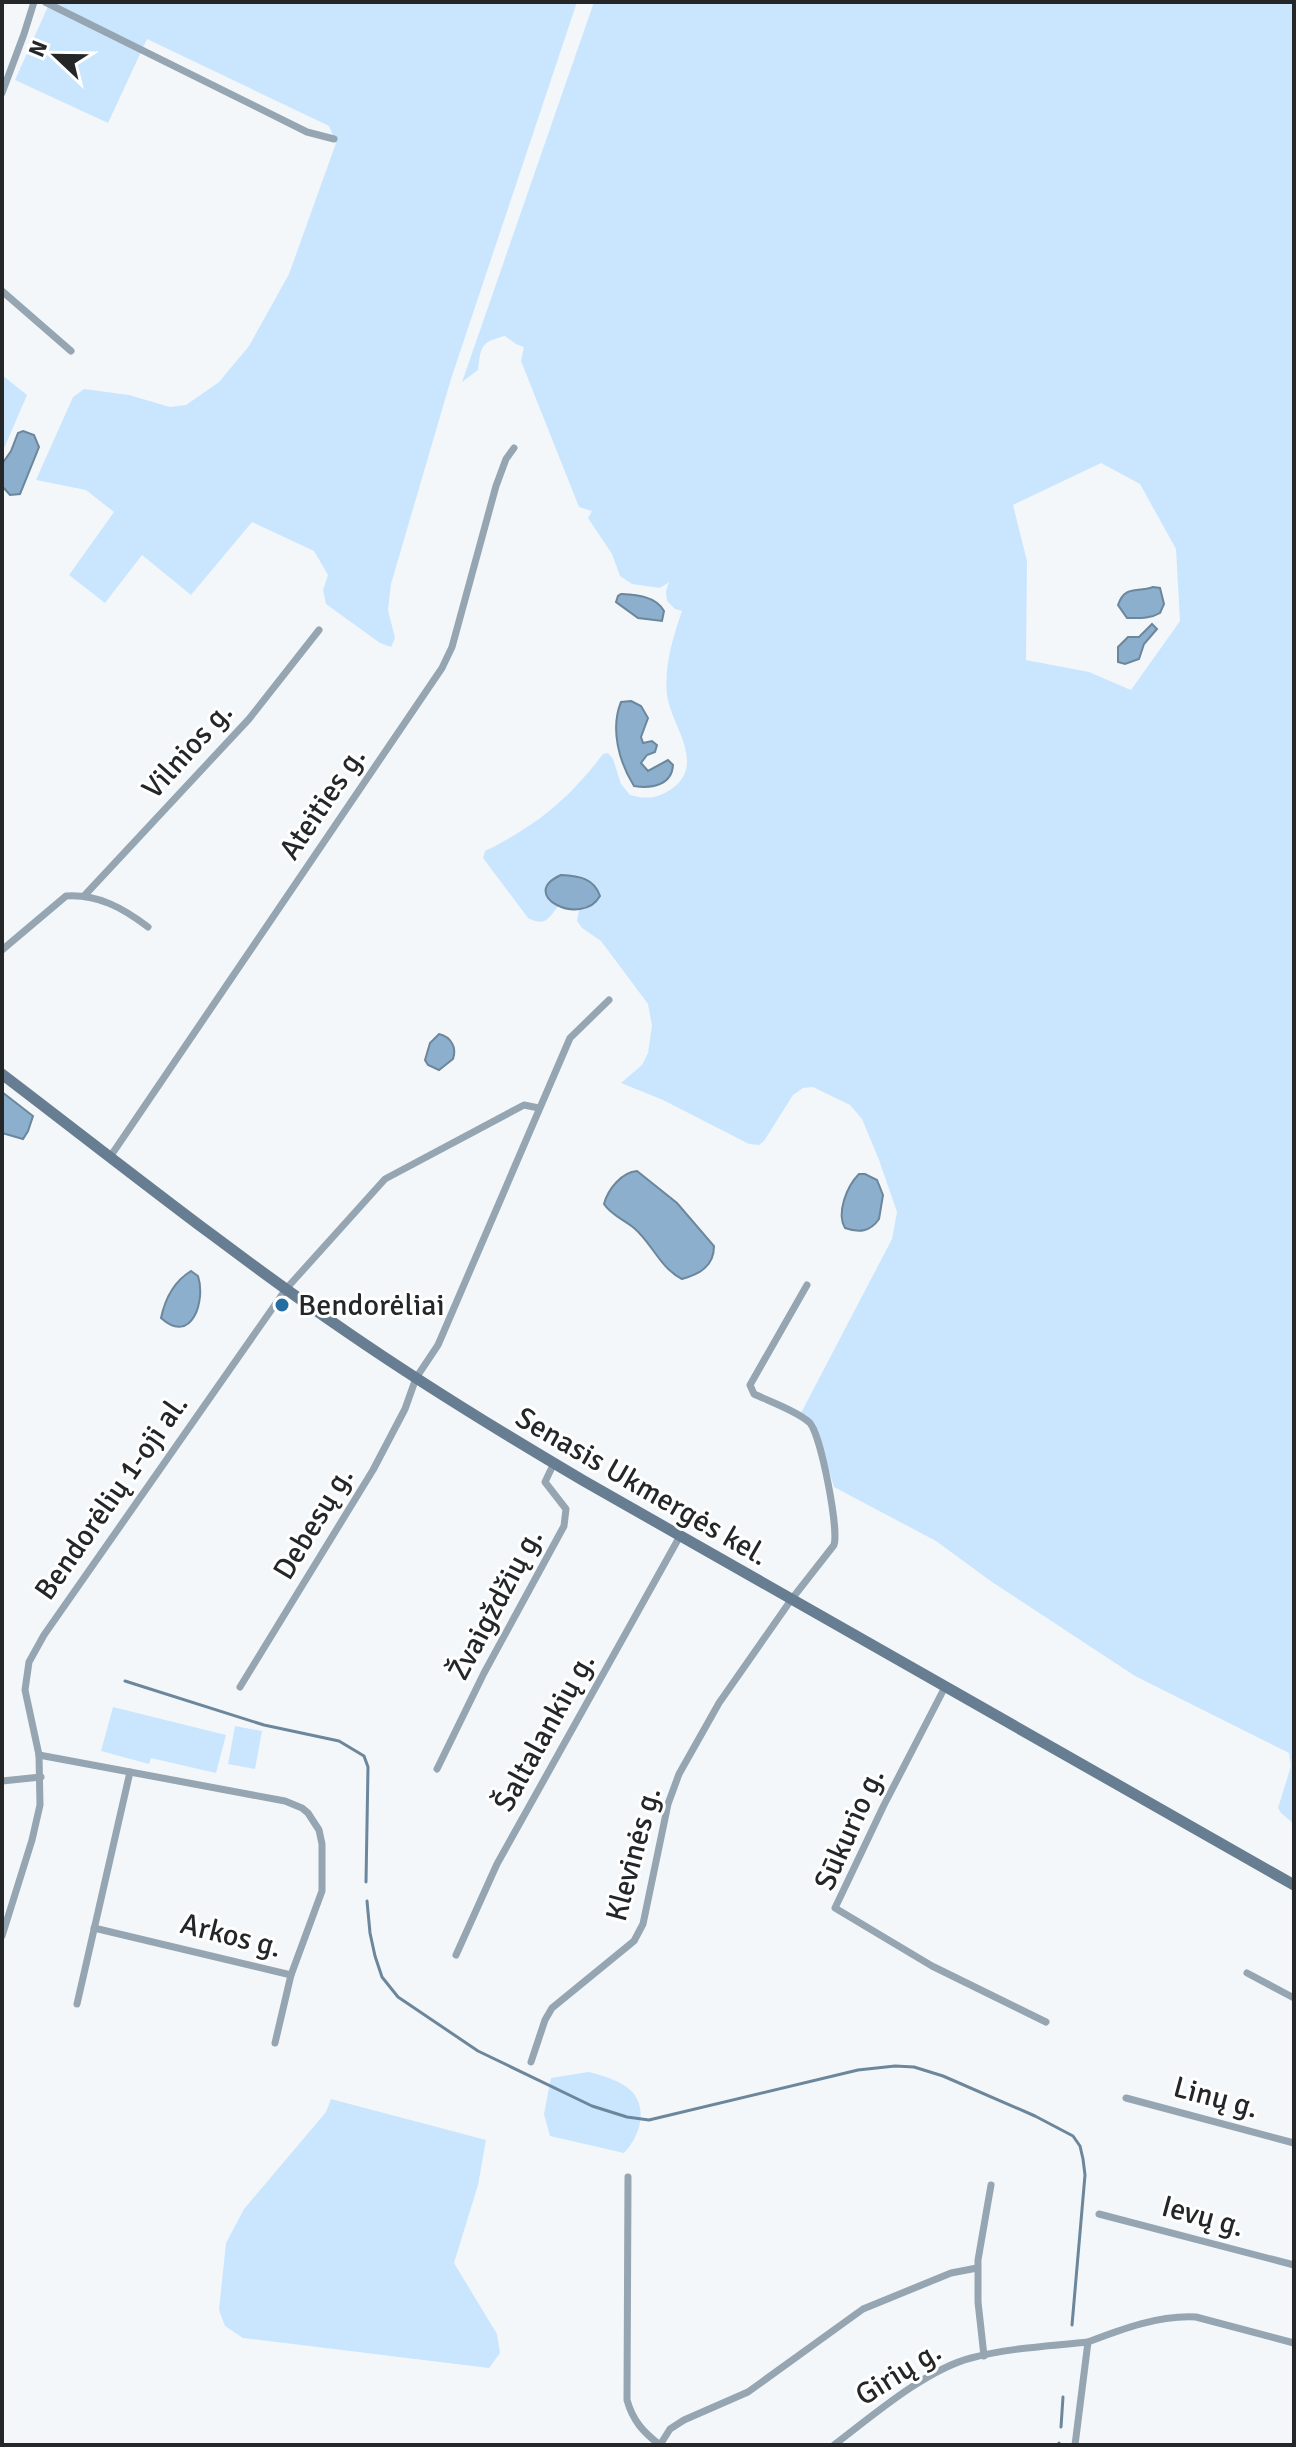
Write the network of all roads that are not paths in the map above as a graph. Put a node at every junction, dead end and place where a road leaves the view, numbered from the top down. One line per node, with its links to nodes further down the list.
1 (34, 2): 3 (street)
2 (45, 2): 4 (street)
3 (2, 93)
4 (334, 139)
5 (2, 291): 6 (street)
6 (71, 351)
7 (514, 448): 15 (street, Ateities g.)
8 (319, 630): 9 (street, Vilnios g.)
9 (84, 896): 10 (street); 11 (street, Vilnios g.)
10 (148, 927)
11 (2, 950)
12 (609, 1000): 14 (street, Debesų g.)
13 (2, 1074): 15 (main road, Senasis Ukmergės kel.)
14 (539, 1108): 17 (street, Bendorėlių 1-oji al.); 18 (street, Debesų g.)
15 (110, 1157): 17 (main road, Senasis Ukmergės kel.)
16 (807, 1285): 21 (street, Klevinės g.)
17 (286, 1289): 18 (main road, Senasis Ukmergės kel.); 24 (street, Bendorėlių 1-oji al.)
18 (416, 1378): 19 (main road, Senasis Ukmergės kel.); 22 (street, Debesų g.)
19 (554, 1463): 20 (main road, Senasis Ukmergės kel.); 25 (street, Žvaigždžių g.)
20 (680, 1536): 21 (main road, Senasis Ukmergės kel.); 33 (street, Šaltalankių g.)
21 (791, 1600): 23 (main road, Senasis Ukmergės kel.); 40 (street, Klevinės g.)
22 (240, 1687)
23 (945, 1687): 30 (main road, Senasis Ukmergės kel.); 38 (street, Sūkurio g.)
24 (39, 1755): 26 (street, Arkos g.); 27 (street, Bendorėlių 1-oji al.)
25 (437, 1769)
26 (130, 1772): 31 (street); 35 (street, Arkos g.)
27 (41, 1777): 28 (street); 32 (street, Bendorėlių 1-oji al.)
28 (6, 1781): 29 (street)
29 (2, 1789)
30 (1294, 1885)
31 (94, 1928): 35 (street, Arkos g.); 37 (street)
32 (2, 1936)
33 (456, 1955)
34 (1247, 1973): 36 (street)
35 (291, 1975): 39 (street)
36 (1294, 1998)
37 (77, 2004)
38 (1046, 2022)
39 (275, 2043)
40 (531, 2062)
41 (1126, 2098): 42 (street, Linų g.)
42 (1294, 2143)
43 (628, 2177): 51 (street)
44 (991, 2185): 47 (street)
45 (1099, 2214): 46 (street, Ievų g.)
46 (1294, 2265)
47 (977, 2268): 50 (street); 51 (street)
48 (1088, 2342): 49 (street, Girių g.); 50 (street, Girių g.); 53 (street)
49 (1294, 2343)
50 (984, 2356): 52 (street, Girių g.)
51 (661, 2445)
52 (834, 2445)
53 (1075, 2445)

